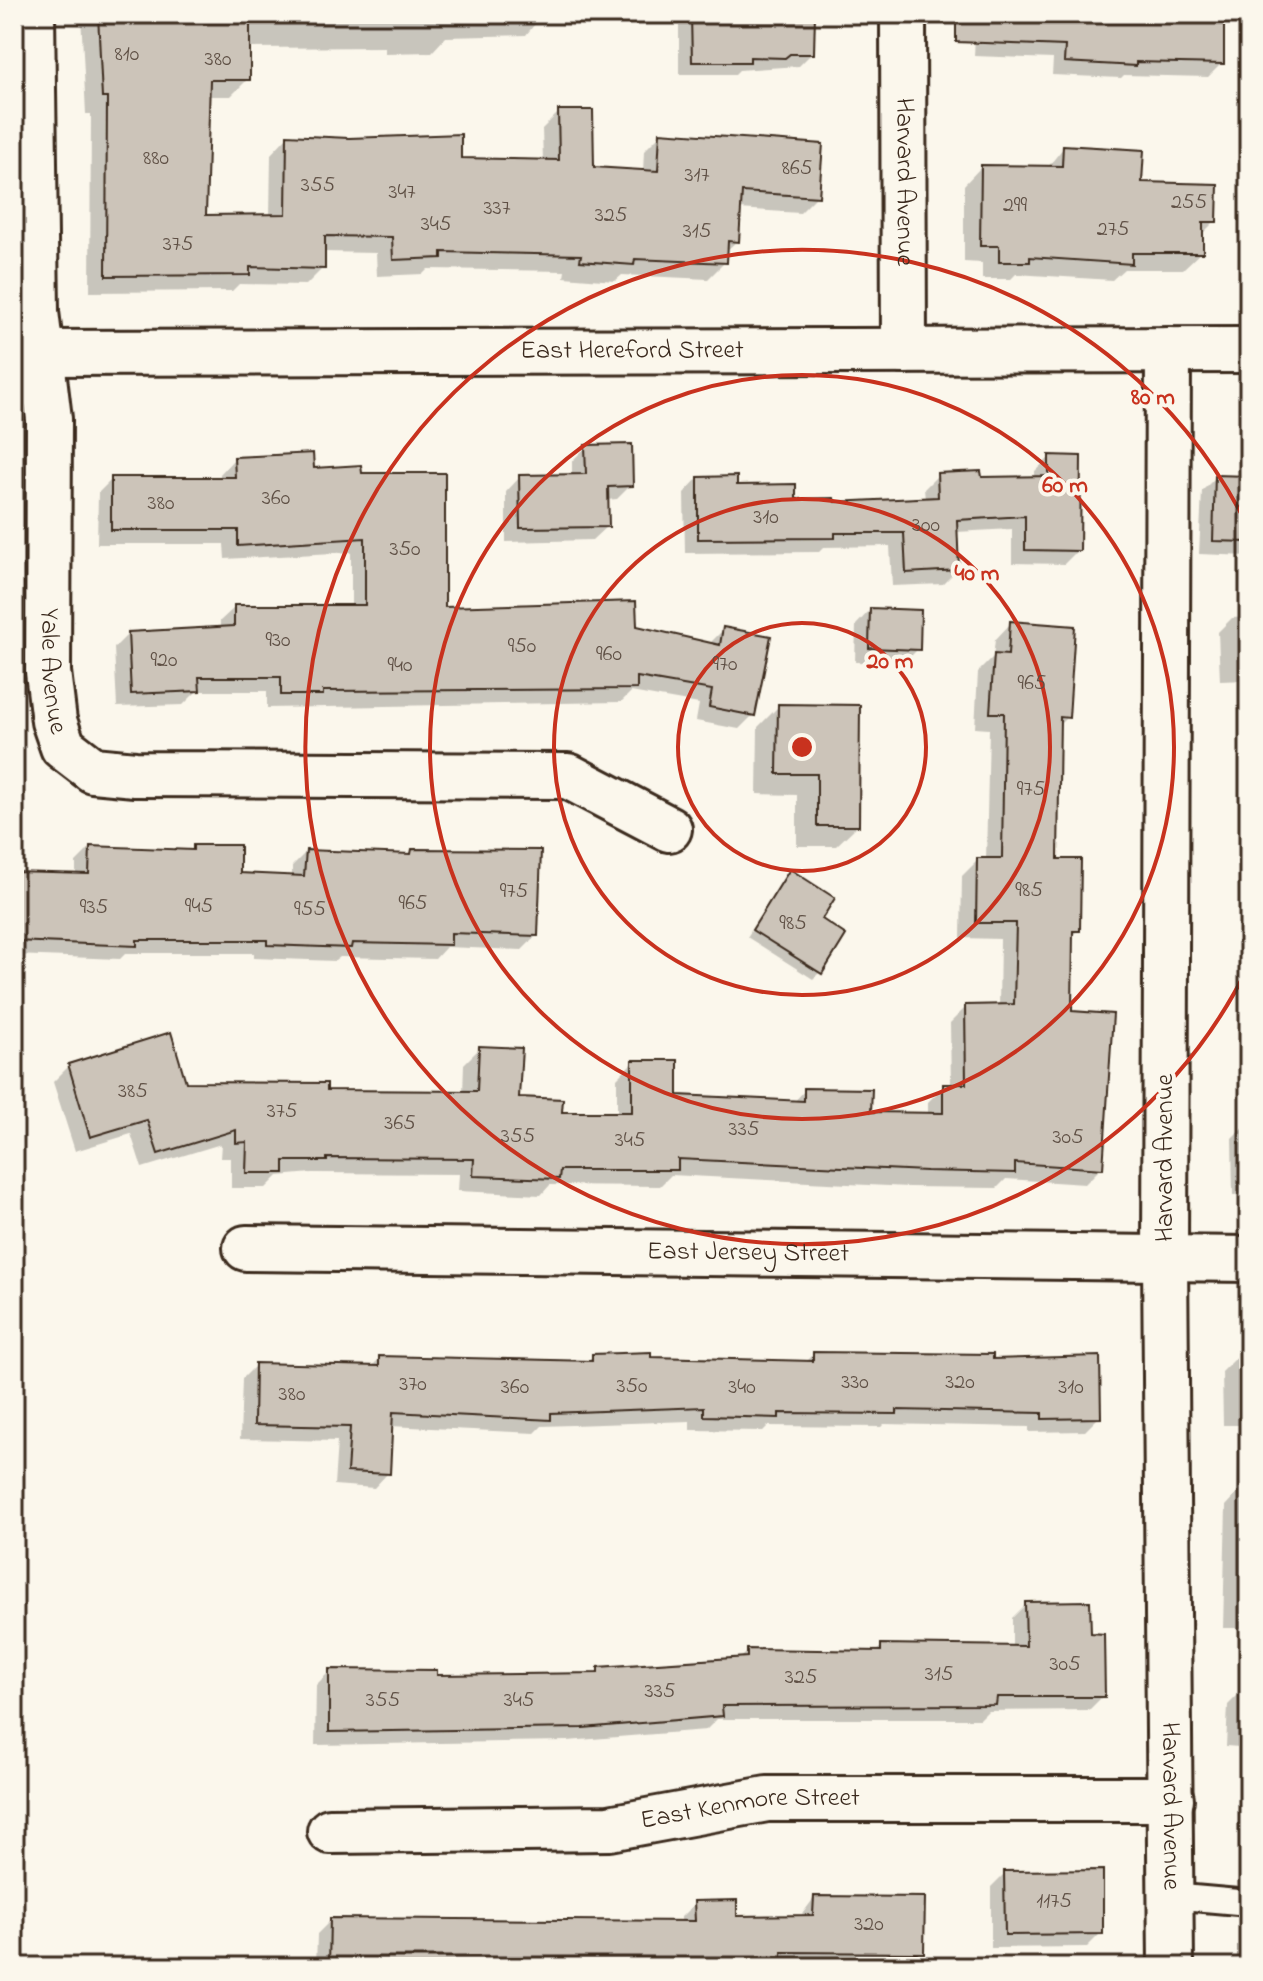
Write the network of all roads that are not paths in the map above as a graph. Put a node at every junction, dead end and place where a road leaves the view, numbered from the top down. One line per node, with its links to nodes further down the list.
1 (32, 14): 6 (street, Yale Avenue)
2 (903, 14): 5 (street, Harvard Avenue)
3 (1168, 350): 4 (street, East Hereford Street); 5 (street, East Hereford Street); 9 (street, Harvard Avenue)
4 (1249, 350)
5 (904, 351): 6 (street, East Hereford Street)
6 (28, 353): 7 (street, Yale Avenue)
7 (669, 829)
8 (246, 1248): 9 (street, East Jersey Street)
9 (1165, 1259): 10 (street, East Jersey Street); 11 (street, Harvard Avenue)
10 (1249, 1259)
11 (1171, 1799): 12 (street, East Kenmore Street); 13 (street, Harvard Avenue)
12 (330, 1831)
13 (1171, 1896): 14 (lane); 15 (street, Harvard Avenue)
14 (1249, 1903)
15 (1171, 1967)

